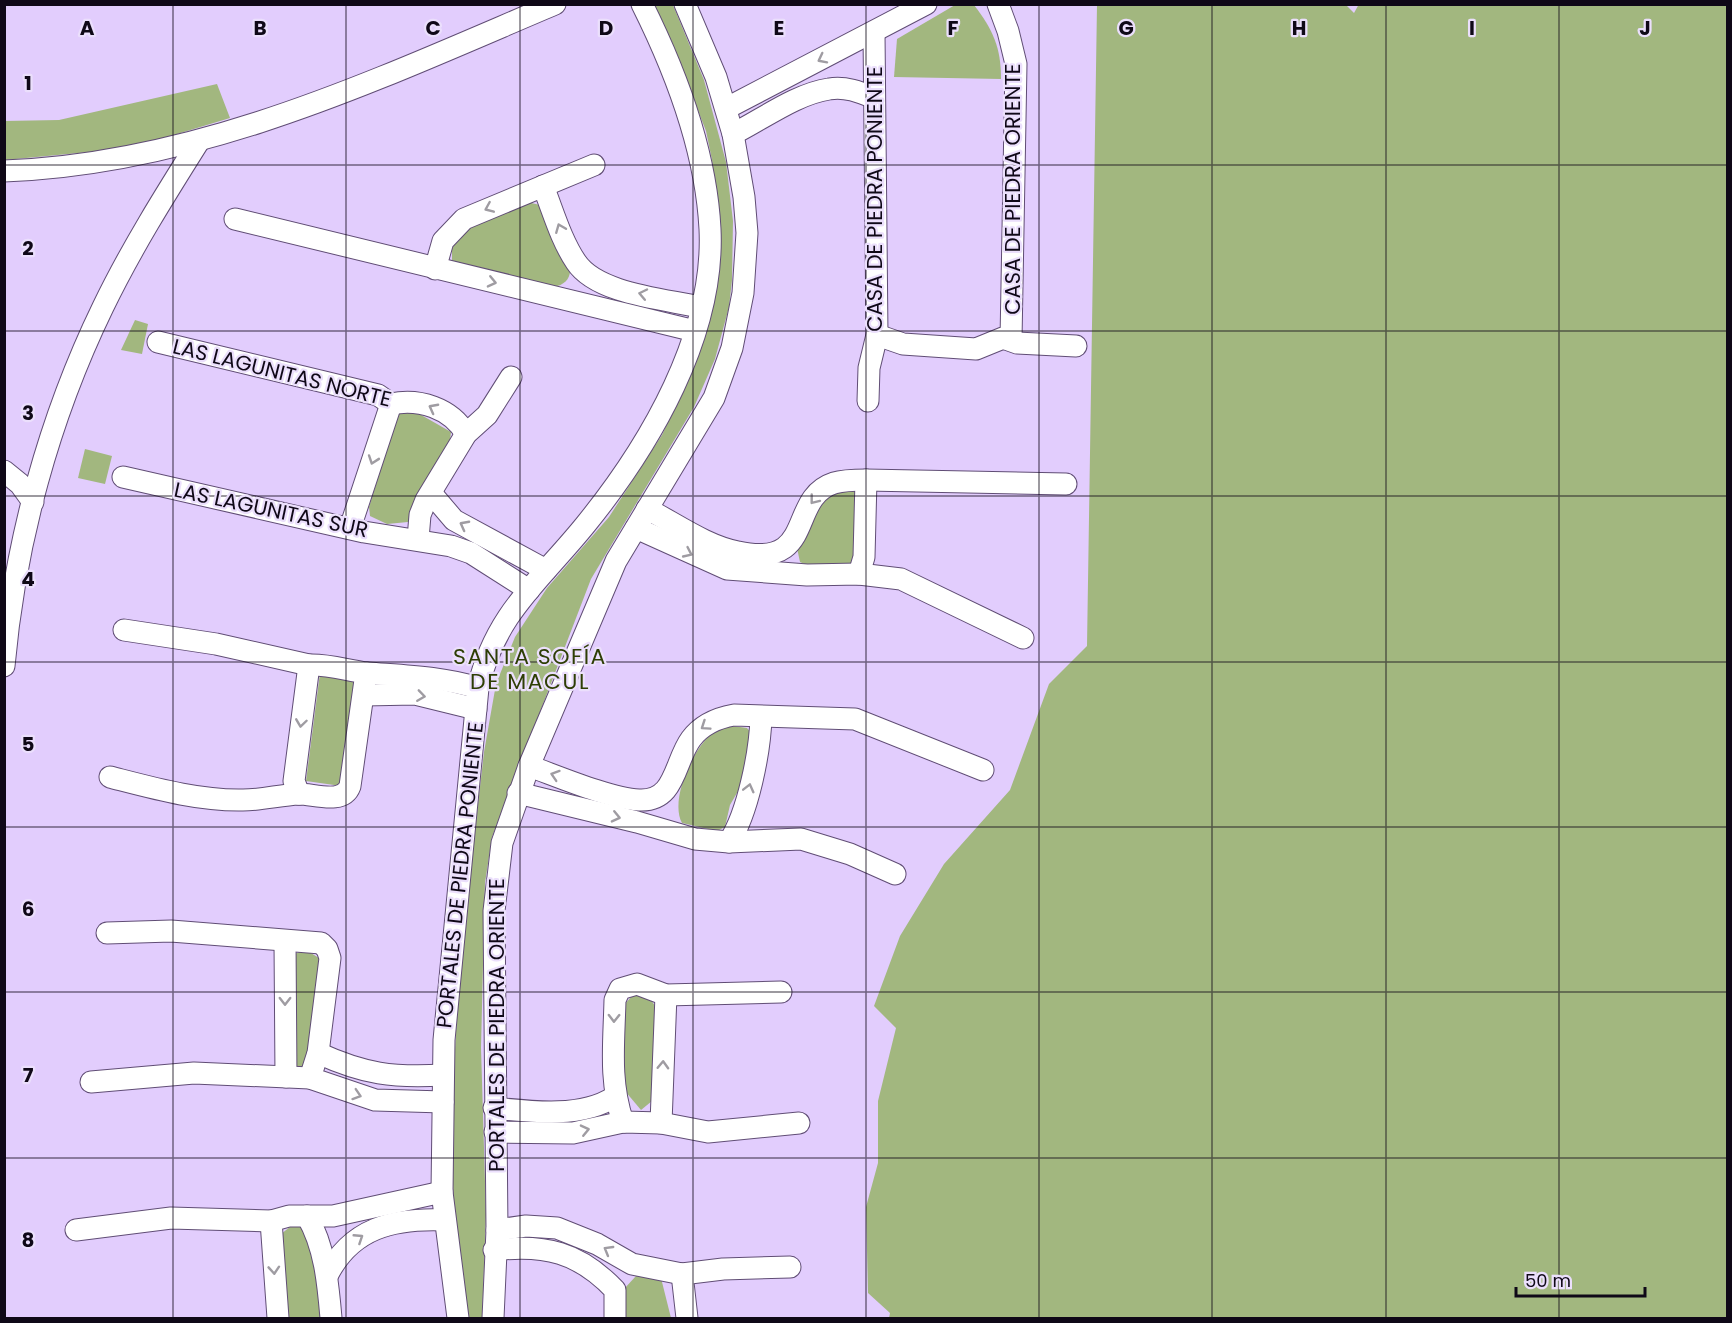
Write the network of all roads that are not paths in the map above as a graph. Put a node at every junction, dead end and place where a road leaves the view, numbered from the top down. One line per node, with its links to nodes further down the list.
1 (555, 4): 10 (street)
2 (642, 4): 18 (street, PORTALES DE PIEDRA PONIENTE)
3 (685, 4): 8 (street, PORTALES DE PIEDRA ORIENTE)
4 (926, 4): 6 (street)
5 (998, 4): 21 (street, CASA DE PIEDRA ORIENTE)
6 (874, 33): 7 (street, CASA DE PIEDRA PONIENTE); 8 (street, one-way to 8)
7 (874, 98): 9 (street); 20 (street, CASA DE PIEDRA PONIENTE)
8 (727, 108): 9 (street, PORTALES DE PIEDRA ORIENTE)
9 (733, 134): 35 (street, PORTALES DE PIEDRA ORIENTE)
10 (199, 141): 12 (street); 28 (street)
11 (594, 165): 13 (street)
12 (4, 171)
13 (543, 186): 15 (street, one-way to 15); 16 (street, one-way to 13)
14 (235, 219): 15 (street)
15 (435, 269): 17 (street, one-way to 17)
16 (581, 269): 17 (street); 18 (street, one-way to 16)
17 (554, 297): 19 (street)
18 (700, 307): 19 (street, PORTALES DE PIEDRA PONIENTE)
19 (694, 331): 40 (street, PORTALES DE PIEDRA PONIENTE)
20 (877, 335): 21 (street); 25 (street, CASA DE PIEDRA PONIENTE)
21 (1011, 340): 23 (street)
22 (158, 342): 26 (street, LAS LAGUNITAS NORTE)
23 (1076, 346)
24 (511, 377): 27 (street)
25 (868, 401)
26 (391, 404): 27 (street, LAS LAGUNITAS NORTE, one-way to 26); 36 (street, one-way to 36)
27 (466, 434): 33 (street)
28 (44, 459): 29 (street); 34 (street)
29 (5, 471): 34 (street)
30 (123, 477): 36 (street, LAS LAGUNITAS SUR)
31 (866, 480): 32 (street); 39 (street, one-way to 39); 41 (street)
32 (1066, 484)
33 (431, 493): 38 (street); 40 (street, one-way to 33)
34 (33, 502): 47 (street)
35 (647, 509): 37 (street, PORTALES DE PIEDRA ORIENTE); 39 (street)
36 (350, 528): 38 (street, LAS LAGUNITAS SUR)
37 (636, 528): 42 (street, one-way to 42); 52 (street, PORTALES DE PIEDRA ORIENTE)
38 (418, 539): 43 (street, LAS LAGUNITAS SUR)
39 (790, 544): 42 (street)
40 (546, 570): 43 (street, PORTALES DE PIEDRA PONIENTE)
41 (859, 574): 42 (street); 45 (street)
42 (807, 575)
43 (529, 590): 50 (street, PORTALES DE PIEDRA PONIENTE)
44 (124, 630): 46 (street)
45 (1023, 638)
46 (309, 664): 48 (street); 57 (street, one-way to 57)
47 (4, 666)
48 (366, 673): 49 (street); 50 (street)
49 (364, 695): 50 (street, one-way to 50); 57 (street)
50 (477, 698): 66 (street, PORTALES DE PIEDRA PONIENTE)
51 (761, 717): 53 (street); 55 (street, one-way to 55); 59 (street, one-way to 51)
52 (529, 766): 55 (street, one-way to 52); 56 (street, PORTALES DE PIEDRA ORIENTE)
53 (983, 770)
54 (111, 777): 57 (street)
55 (668, 790): 58 (street)
56 (518, 793): 58 (street, one-way to 58); 72 (street, PORTALES DE PIEDRA ORIENTE)
57 (299, 794)
58 (673, 833): 59 (street)
59 (729, 842): 60 (street)
60 (895, 874)
61 (107, 933): 62 (street)
62 (285, 942): 65 (street); 67 (street, one-way to 67)
63 (781, 992): 64 (street)
64 (666, 995): 70 (street, one-way to 70); 74 (street, one-way to 64)
65 (318, 1053): 66 (street); 68 (street)
66 (443, 1075): 71 (street, PORTALES DE PIEDRA PONIENTE)
67 (286, 1077): 68 (street); 69 (street)
68 (310, 1078): 71 (street, one-way to 71)
69 (91, 1082)
70 (614, 1097): 72 (street); 73 (street)
71 (443, 1102): 77 (street, PORTALES DE PIEDRA PONIENTE)
72 (494, 1108): 76 (street, PORTALES DE PIEDRA ORIENTE)
73 (623, 1122): 74 (street); 76 (street, one-way to 73)
74 (661, 1123): 75 (street)
75 (799, 1124)
76 (495, 1132): 82 (street, PORTALES DE PIEDRA ORIENTE)
77 (442, 1192): 78 (street); 79 (street, PORTALES DE PIEDRA PONIENTE)
78 (307, 1216): 80 (street); 86 (street)
79 (444, 1220): 86 (street, one-way to 79); 90 (street, PORTALES DE PIEDRA PONIENTE)
80 (271, 1221): 81 (street); 88 (street, one-way to 88)
81 (76, 1230)
82 (496, 1240): 83 (street, one-way to 82); 87 (street); 91 (street, PORTALES DE PIEDRA ORIENTE)
83 (632, 1264): 85 (street); 87 (street)
84 (790, 1267): 85 (street)
85 (682, 1274): 93 (street)
86 (327, 1276): 89 (street)
87 (615, 1290): 92 (street)
88 (278, 1318)
89 (331, 1318)
90 (458, 1318)
91 (493, 1318)
92 (615, 1318)
93 (687, 1318)

